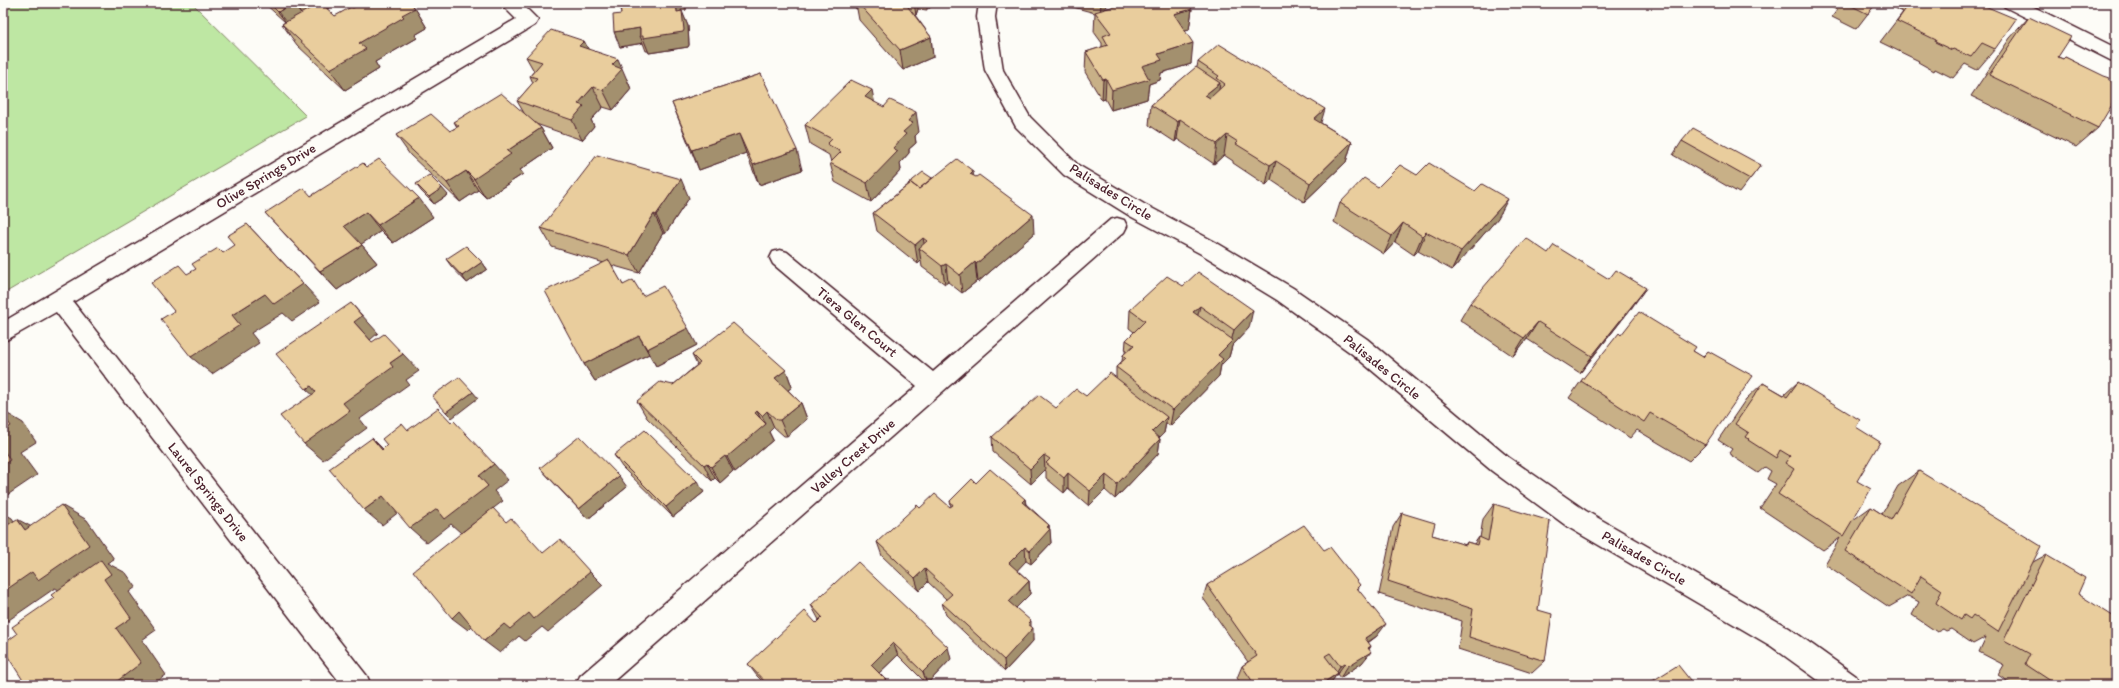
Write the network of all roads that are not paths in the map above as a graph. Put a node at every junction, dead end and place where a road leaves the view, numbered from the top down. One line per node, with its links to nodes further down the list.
1 (509, 3): 7 (street, Olive Springs Drive)
2 (988, 3): 12 (street, Palisades Circle)
3 (2011, 3): 4 (street)
4 (2116, 56)
5 (1117, 226): 9 (street, Valley Crest Drive)
6 (780, 258): 9 (street, Tiera Glen Court)
7 (59, 300): 8 (street, Olive Springs Drive); 10 (street, Laurel Springs Drive)
8 (3, 333)
9 (934, 386): 11 (street, Valley Crest Drive)
10 (358, 685)
11 (589, 685)
12 (1847, 685)

